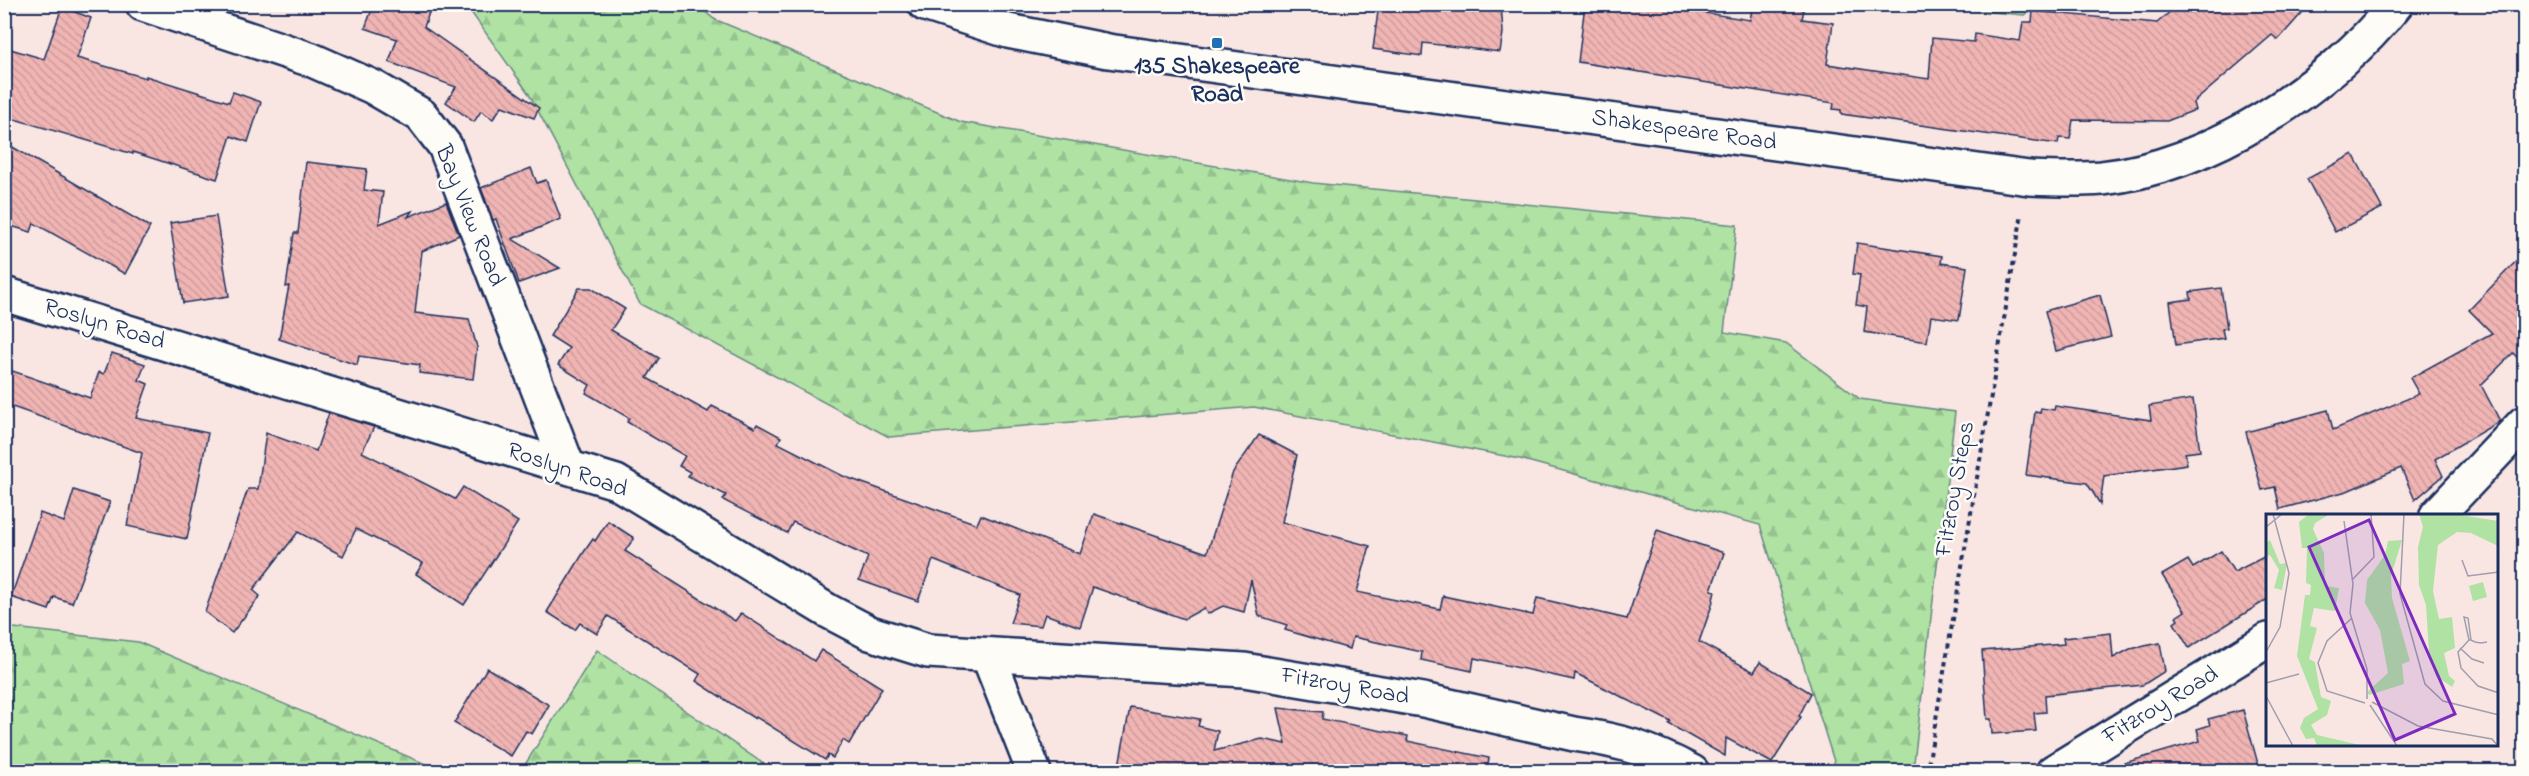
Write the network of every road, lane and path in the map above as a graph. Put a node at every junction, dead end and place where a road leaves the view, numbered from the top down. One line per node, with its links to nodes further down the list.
1 (143, 4): 7 (street, Bay View Road)
2 (925, 4): 3 (street, Shakespeare Road)
3 (2396, 4)
4 (2022, 213): 13 (path, Fitzroy Steps)
5 (4, 294): 7 (street, Roslyn Road)
6 (2524, 423): 8 (street)
7 (568, 466): 10 (street, Roslyn Road)
8 (2438, 514)
9 (2266, 641): 14 (street, Fitzroy Road)
10 (988, 655): 11 (street); 12 (street, Fitzroy Road)
11 (1034, 771)
12 (1692, 771)
13 (1927, 771)
14 (2053, 771)

